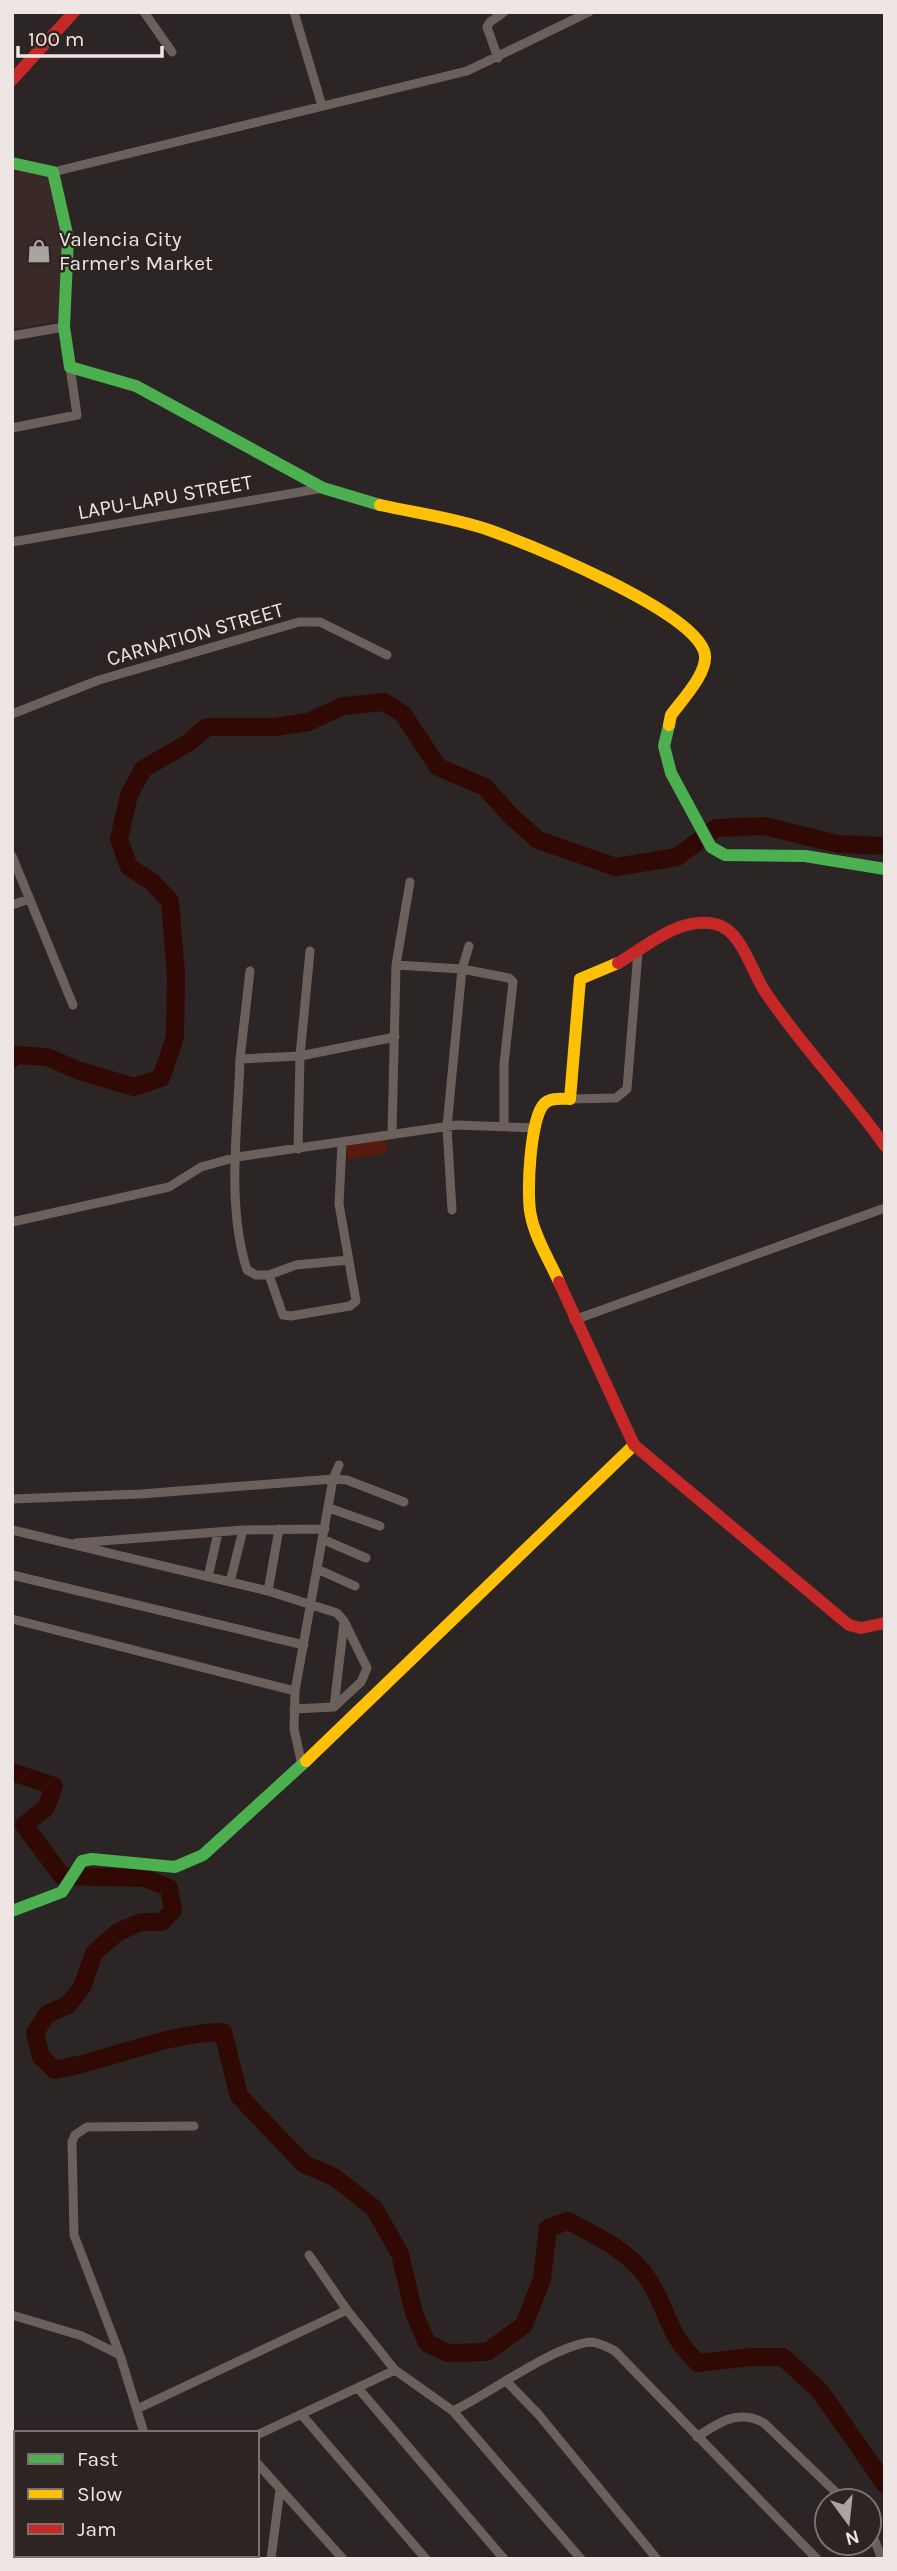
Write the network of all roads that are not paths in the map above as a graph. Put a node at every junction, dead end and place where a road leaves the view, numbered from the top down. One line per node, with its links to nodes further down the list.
1 (74, 12): 9 (street)
2 (144, 12): 7 (street)
3 (294, 12): 10 (street)
4 (504, 12): 8 (street)
5 (589, 12): 6 (street)
6 (577, 14): 8 (street)
7 (172, 52)
8 (498, 58): 10 (street)
9 (12, 80)
10 (322, 106): 12 (street)
11 (12, 163): 12 (street)
12 (53, 172): 13 (street)
13 (64, 327): 14 (street); 15 (street)
14 (12, 336)
15 (70, 367): 16 (street); 17 (street)
16 (12, 428)
17 (323, 488): 18 (street, LAPU-LAPU STREET); 22 (street)
18 (12, 542)
19 (387, 655): 20 (street, CARNATION STREET)
20 (12, 714)
21 (12, 856): 24 (street)
22 (885, 869)
23 (410, 883): 29 (street)
24 (29, 899): 25 (street); 32 (street)
25 (12, 905)
26 (469, 946): 30 (street)
27 (310, 951): 34 (street)
28 (638, 952): 36 (street); 36 (street); 42 (street)
29 (396, 965): 30 (street); 33 (street)
30 (462, 969): 37 (street); 38 (street)
31 (250, 971): 35 (street)
32 (73, 1005)
33 (395, 1037): 34 (street); 40 (street)
34 (300, 1056): 35 (street); 43 (street)
35 (240, 1059): 44 (street)
36 (570, 1099): 39 (street)
37 (504, 1124): 38 (street); 39 (street)
38 (447, 1127): 40 (street); 46 (street)
39 (535, 1128): 50 (street)
40 (392, 1133): 41 (street)
41 (342, 1143): 43 (street); 48 (street)
42 (885, 1146)
43 (298, 1149): 44 (street)
44 (237, 1157): 47 (street); 49 (street)
45 (885, 1208): 50 (street)
46 (452, 1210)
47 (12, 1222)
48 (349, 1260): 49 (street); 49 (street)
49 (269, 1275)
50 (574, 1320): 51 (street)
51 (634, 1445): 74 (street); 79 (street)
52 (339, 1465): 53 (street)
53 (333, 1479): 54 (street); 55 (street); 56 (street)
54 (12, 1499)
55 (404, 1502)
56 (329, 1508): 57 (street); 62 (street)
57 (380, 1526)
58 (279, 1529): 60 (street); 62 (street); 70 (street)
59 (12, 1530): 63 (street)
60 (243, 1530): 61 (street); 68 (street)
61 (218, 1533): 63 (street); 67 (street)
62 (323, 1534): 64 (street); 65 (street)
63 (68, 1544): 67 (street)
64 (366, 1558)
65 (317, 1569): 69 (street); 71 (street)
66 (12, 1575): 75 (street)
67 (208, 1577): 68 (street)
68 (230, 1582): 70 (street)
69 (355, 1586)
70 (268, 1591): 71 (street)
71 (311, 1604): 73 (street); 75 (street)
72 (12, 1619): 76 (street)
73 (344, 1620): 77 (street); 77 (street)
74 (885, 1623)
75 (304, 1644): 76 (street)
76 (295, 1691): 78 (street)
77 (334, 1707): 78 (street)
78 (293, 1709): 79 (street)
79 (302, 1765): 80 (street)
80 (12, 1911)
81 (194, 2126): 85 (street)
82 (309, 2255): 83 (street)
83 (347, 2310): 86 (street); 89 (street)
84 (12, 2315): 85 (street)
85 (120, 2355): 89 (street)
86 (396, 2370): 88 (street); 90 (street)
87 (507, 2382): 90 (street); 94 (street); 105 (street)
88 (358, 2388): 91 (street); 103 (street)
89 (136, 2409): 92 (street)
90 (453, 2411): 104 (street)
91 (301, 2414): 93 (street); 102 (street)
92 (143, 2431)
93 (259, 2434)
94 (696, 2437): 96 (street); 106 (street)
95 (259, 2465): 97 (street)
96 (830, 2487)
97 (280, 2489): 98 (street); 99 (street)
98 (332, 2547): 100 (street); 101 (street)
99 (271, 2559)
100 (331, 2559)
101 (343, 2559)
102 (426, 2559)
103 (505, 2559)
104 (581, 2559)
105 (657, 2559)
106 (817, 2559)

